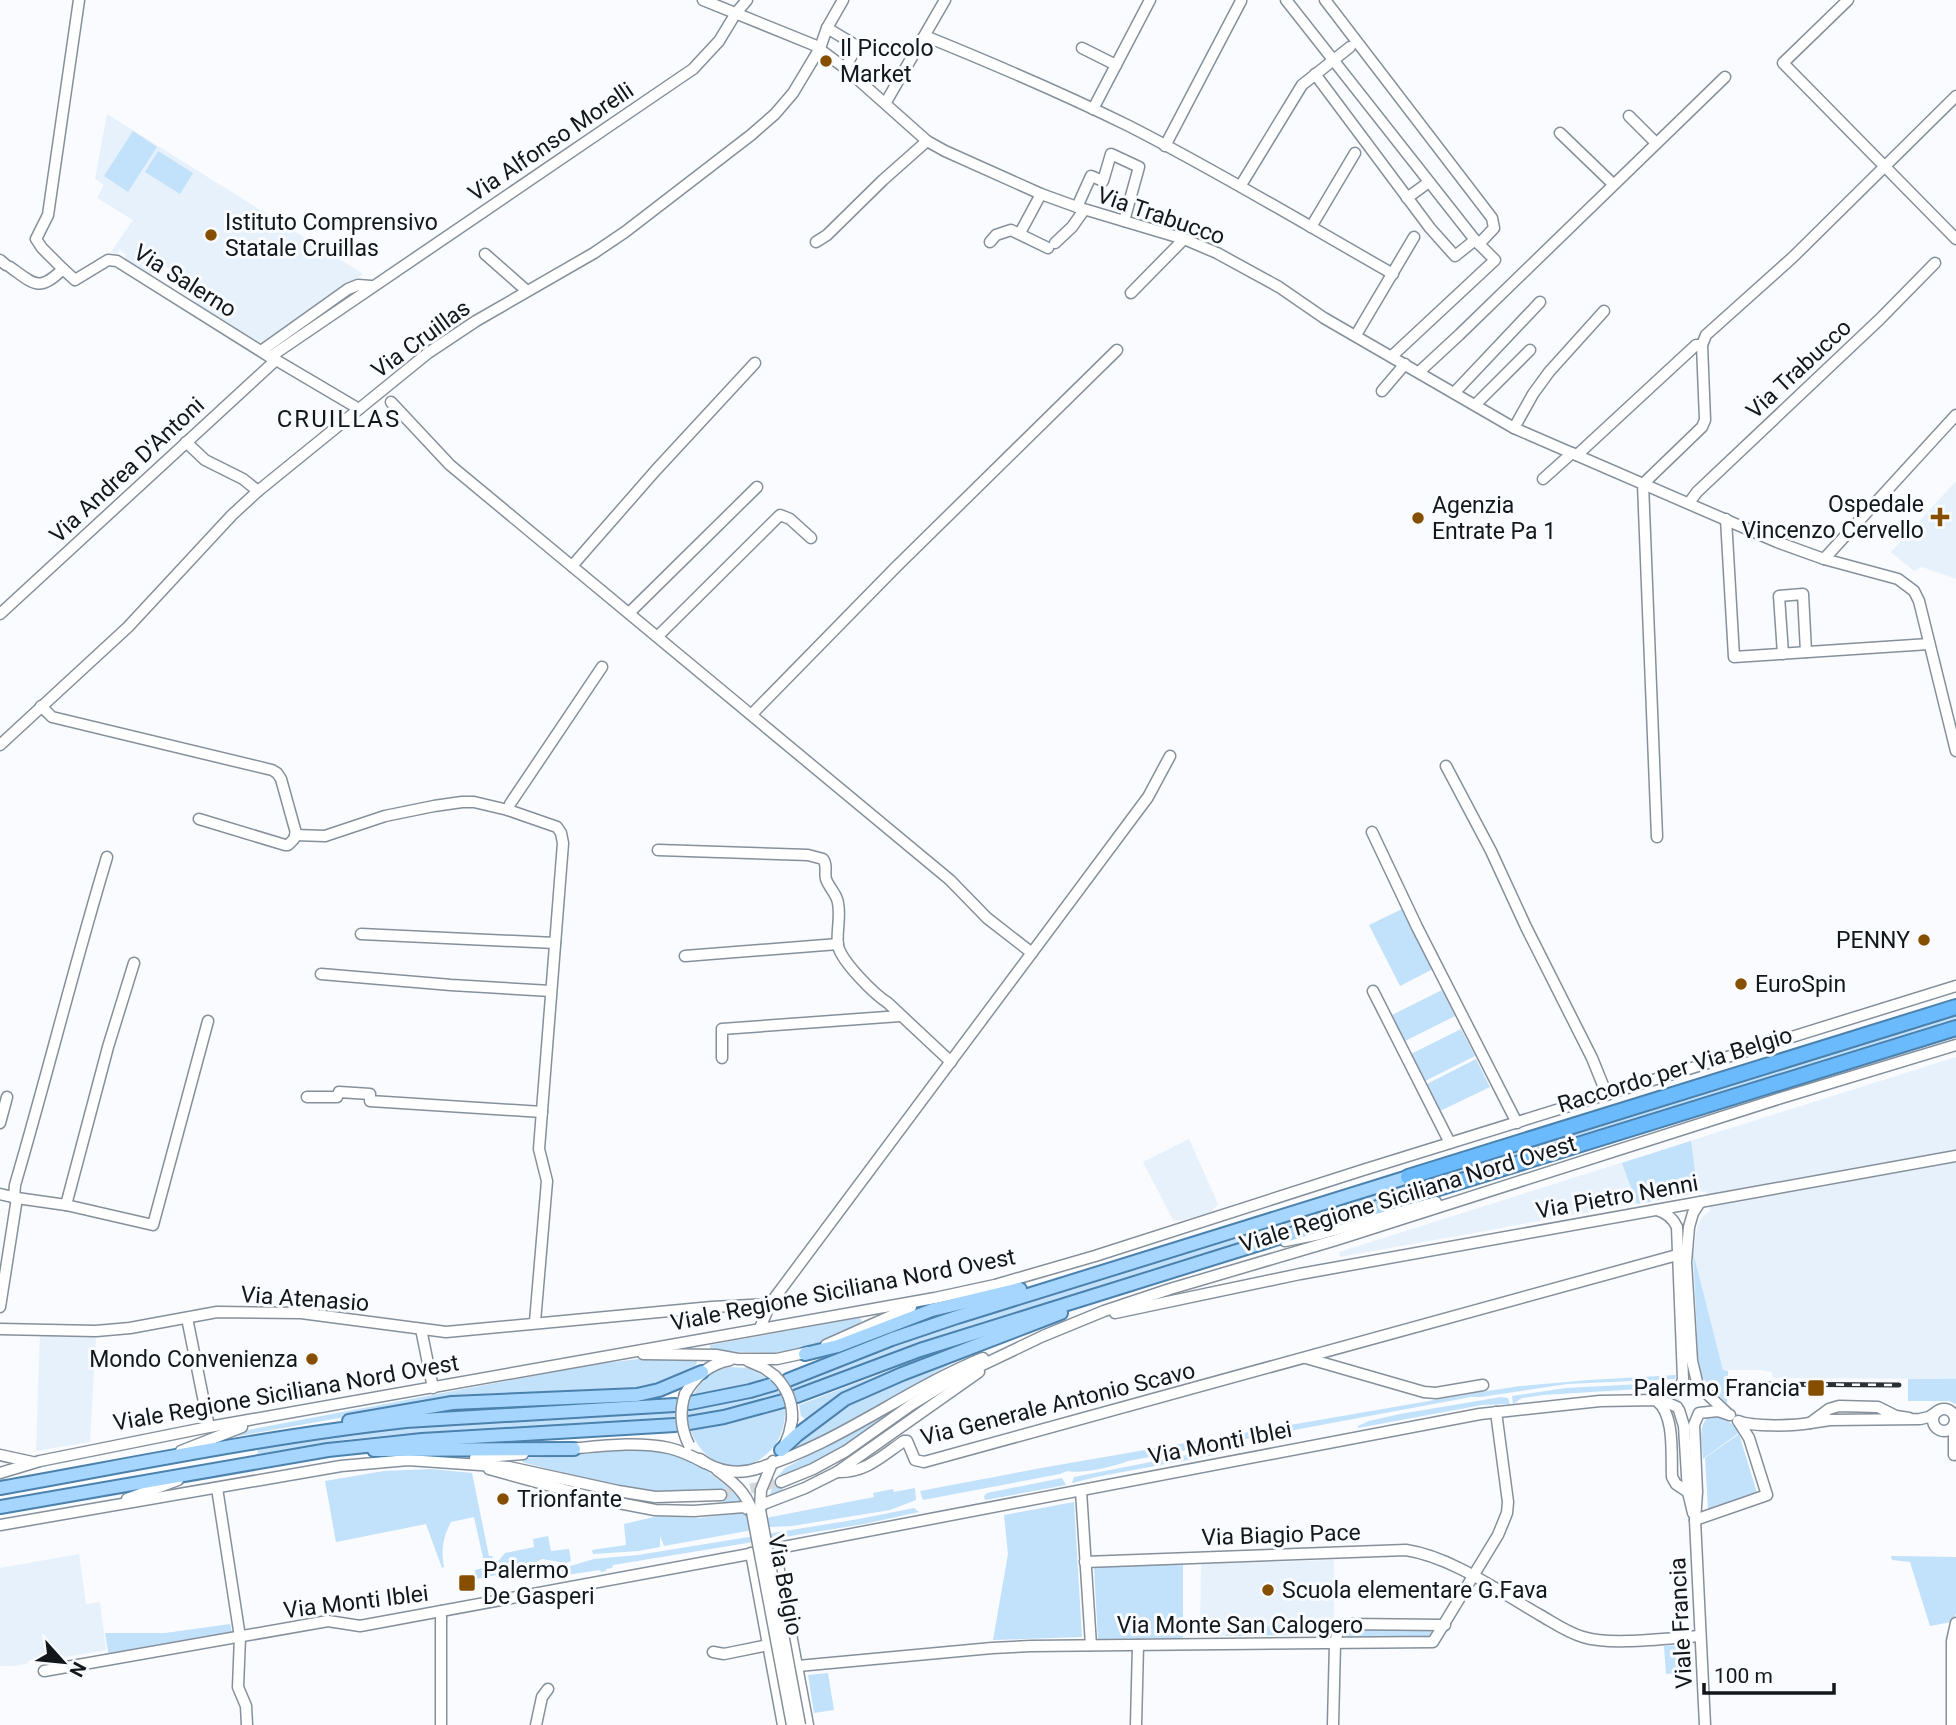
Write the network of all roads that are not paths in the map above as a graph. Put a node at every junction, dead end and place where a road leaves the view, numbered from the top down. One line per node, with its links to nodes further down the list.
1 (79, 0): 50 (street)
2 (703, 0): 11 (street, Via Trabucco)
3 (747, 0): 11 (street, Via Alfonso Morelli)
4 (844, 0): 12 (street, Via Cruillas)
5 (945, 0): 13 (street)
6 (1150, 0): 18 (street)
7 (1286, 0): 17 (street)
8 (1325, 0): 46 (street)
9 (1848, 0): 31 (street)
10 (1241, 1): 29 (street)
11 (736, 13): 15 (street, Via Trabucco); 60 (street, Via Alfonso Morelli)
12 (827, 28): 15 (street, Via Cruillas); 19 (street)
13 (925, 36): 23 (street); 24 (street)
14 (1350, 47): 17 (street)
15 (820, 48): 19 (street, Via Trabucco); 52 (street, Via Cruillas)
16 (1082, 48): 18 (street)
17 (1332, 60): 20 (street); 32 (street)
18 (1116, 65): 24 (street)
19 (845, 68): 23 (street, Via Trabucco)
20 (1315, 74): 34 (street); 36 (street)
21 (1725, 77): 28 (street)
22 (1956, 96): 31 (street)
23 (886, 102): 27 (street, Via Trabucco)
24 (1093, 109): 29 (street)
25 (1629, 116): 28 (street)
26 (1560, 133): 33 (street)
27 (928, 141): 35 (street, Via Trabucco); 44 (street)
28 (1656, 143): 33 (street)
29 (1165, 146): 34 (street)
30 (1355, 153): 39 (street)
31 (1885, 168): 43 (street); 57 (street)
32 (1429, 182): 36 (street); 46 (street)
33 (1613, 184): 64 (street)
34 (1241, 185): 39 (street)
35 (1041, 194): 37 (street, Via Trabucco); 40 (street)
36 (1407, 198): 46 (street)
37 (1081, 209): 38 (street, Via Trabucco); 38 (street); 40 (street)
38 (1124, 221): 42 (street, Via Trabucco)
39 (1311, 227): 51 (street)
40 (1020, 233): 45 (street)
41 (1414, 237): 51 (street)
42 (1184, 239): 53 (street); 56 (street, Via Trabucco)
43 (1956, 239)
44 (816, 242)
45 (990, 242)
46 (1477, 242): 61 (street)
47 (485, 254): 52 (street)
48 (1935, 262): 78 (street, Via Trabucco)
49 (5, 264): 50 (street, Via Salerno)
50 (63, 269): 60 (street, Via Salerno)
51 (1393, 274): 56 (street)
52 (527, 291): 69 (street, Via Cruillas)
53 (1130, 293)
54 (1540, 302): 66 (street)
55 (1604, 311): 71 (street)
56 (1356, 335): 61 (street, Via Trabucco)
57 (1702, 345): 73 (street); 75 (street)
58 (1530, 350): 68 (street)
59 (1117, 351): 91 (street)
60 (269, 356): 69 (street, Via Salerno); 72 (street, Via Andrea D'Antoni)
61 (1392, 356): 63 (street, Via Trabucco)
62 (755, 363): 82 (street)
63 (1405, 364): 64 (street, Via Trabucco); 65 (street)
64 (1419, 372): 66 (street, Via Trabucco)
65 (1382, 391)
66 (1454, 393): 68 (street, Via Trabucco)
67 (391, 402): 82 (street)
68 (1475, 405): 71 (street, Via Trabucco)
69 (359, 409): 77 (street, Via Cruillas)
70 (1956, 415): 81 (street)
71 (1514, 428): 73 (street, Via Trabucco)
72 (186, 442): 77 (street); 84 (street, Via Andrea D'Antoni)
73 (1574, 454): 74 (street); 75 (street, Via Trabucco)
74 (1543, 479)
75 (1643, 484): 78 (street, Via Trabucco); 100 (street)
76 (757, 487): 83 (street)
77 (258, 491): 90 (street, Via Cruillas)
78 (1689, 503): 79 (street, Via Trabucco)
79 (1726, 519): 81 (street, Via Trabucco); 88 (street)
80 (811, 538): 85 (street)
81 (1824, 559): 86 (street, Via Trabucco)
82 (572, 566): 83 (street)
83 (629, 613): 85 (street)
84 (0, 614)
85 (658, 636): 91 (street)
86 (1929, 644): 87 (street); 93 (street, Via Trabucco)
87 (1806, 652): 88 (street); 88 (street)
88 (1783, 654)
89 (602, 667): 96 (street)
90 (41, 706): 92 (street, Via Cruillas); 99 (street)
91 (752, 714): 106 (street)
92 (0, 745)
93 (1956, 751)
94 (1170, 756): 106 (street)
95 (1446, 766): 120 (street)
96 (508, 810): 99 (street); 104 (street)
97 (199, 819): 99 (street)
98 (1372, 832): 125 (street)
99 (295, 835)
100 (1657, 838)
101 (658, 850): 105 (street)
102 (107, 857): 131 (street)
103 (361, 934): 104 (street)
104 (555, 943): 111 (street)
105 (838, 944): 107 (street); 114 (street)
106 (1032, 953): 119 (street)
107 (685, 956)
108 (134, 963): 134 (street)
109 (321, 974): 111 (street)
110 (1956, 985): 120 (street, Viale Regione Siciliana Nord Ovest)
111 (551, 990): 123 (street)
112 (1373, 991): 126 (street)
113 (1956, 1007): 128 (highway, Raccordo per Via Belgio)
114 (900, 1016): 118 (street); 119 (street)
115 (208, 1021): 134 (street)
116 (1956, 1028): 130 (highway, Raccordo per Via Belgio)
117 (1956, 1045): 132 (street, Viale Regione Siciliana Nord Ovest)
118 (722, 1058)
119 (951, 1062): 146 (street)
120 (1607, 1095): 125 (street, Viale Regione Siciliana Nord Ovest)
121 (7, 1097): 124 (street)
122 (307, 1097): 123 (street)
123 (542, 1112): 150 (street)
124 (0, 1123)
125 (1517, 1123): 126 (street, Viale Regione Siciliana Nord Ovest)
126 (1451, 1143): 145 (street, Viale Regione Siciliana Nord Ovest)
127 (1956, 1156): 133 (street, Via Pietro Nenni)
128 (1408, 1177): 140 (main road, Viale Regione Siciliana Nord Ovest)
129 (0, 1194): 131 (street)
130 (1416, 1195): 139 (main road, Viale Regione Siciliana Nord Ovest)
131 (16, 1198): 134 (street); 147 (street)
132 (1467, 1199): 139 (street); 142 (street, Viale Regione Siciliana Nord Ovest)
133 (1700, 1202): 135 (street, Via Pietro Nenni); 138 (street)
134 (66, 1205)
135 (1680, 1205): 136 (street, Via Pietro Nenni); 137 (street); 138 (street)
136 (1657, 1209): 137 (street); 144 (street, Via Pietro Nenni)
137 (1677, 1227): 141 (street)
138 (1689, 1227): 165 (street)
139 (1233, 1251): 143 (main road, Viale Regione Siciliana Nord Ovest)
140 (1163, 1252): 155 (main road); 161 (main road, Viale Regione Siciliana Nord Ovest)
141 (1677, 1255): 158 (street, Via Generale Antonio Scavo); 164 (street)
142 (1275, 1258): 144 (street, Via Pietro Nenni); 149 (street, Viale Regione Siciliana Nord Ovest)
143 (1169, 1272): 166 (main road, Viale Regione Siciliana Nord Ovest); 189 (main road)
144 (1285, 1277): 149 (street, Via Pietro Nenni)
145 (935, 1298): 151 (street, Viale Regione Siciliana Nord Ovest); 155 (street)
146 (770, 1304): 150 (street, Via Atenasio); 151 (street)
147 (0, 1307)
148 (187, 1318): 152 (street, Via Atenasio); 153 (street, Via Atenasio); 181 (street)
149 (1080, 1321): 154 (street, Viale Regione Siciliana Nord Ovest)
150 (534, 1322): 153 (street, Via Atenasio)
151 (760, 1328): 156 (street, Viale Regione Siciliana Nord Ovest)
152 (0, 1329)
153 (421, 1329): 163 (street)
154 (1043, 1336): 157 (street, Viale Regione Siciliana Nord Ovest); 189 (street)
155 (805, 1354): 159 (street)
156 (607, 1355): 159 (street); 163 (street, Viale Regione Siciliana Nord Ovest)
157 (1004, 1355): 196 (street); 198 (street, Viale Regione Siciliana Nord Ovest)
158 (1306, 1358): 162 (street); 196 (street, Via Generale Antonio Scavo)
159 (738, 1359): 160 (street); 161 (street)
160 (702, 1372): 167 (street); 184 (main road)
161 (779, 1380): 167 (main road, Viale Regione Siciliana Nord Ovest); 189 (street, bridge)
162 (1483, 1385)
163 (433, 1388): 176 (street, Viale Regione Siciliana Nord Ovest)
164 (1680, 1388): 165 (street); 171 (street)
165 (1700, 1388): 174 (street); 175 (street)
166 (797, 1396)
167 (688, 1399): 194 (street, bridge)
168 (1657, 1400): 171 (street, Via Monti Iblei); 173 (street, Via Monti Iblei); 202 (street)
169 (783, 1401): 179 (main road)
170 (675, 1405): 184 (main road, Viale Regione Siciliana Nord Ovest)
171 (1678, 1409): 174 (street); 202 (street, Viale Francia)
172 (1938, 1411): 177 (street); 182 (street); 183 (street)
173 (1496, 1412): 201 (street, Via Monti Iblei); 212 (street, Via Monte San Calogero)
174 (1699, 1413): 175 (street); 207 (street, Viale Francia)
175 (1730, 1415): 178 (street)
176 (279, 1416): 181 (street, Viale Regione Siciliana Nord Ovest); 191 (street)
177 (1915, 1419): 178 (street); 182 (street)
178 (1739, 1422): 207 (street)
179 (689, 1423)
180 (675, 1425): 187 (main road)
181 (209, 1427): 193 (street, Viale Regione Siciliana Nord Ovest)
182 (1935, 1427): 183 (street)
183 (1950, 1428): 186 (street)
184 (277, 1438): 191 (main road, Viale Regione Siciliana Nord Ovest)
185 (574, 1449): 187 (main road); 190 (street); 194 (street)
186 (1954, 1449)
187 (328, 1450): 195 (main road)
188 (0, 1455): 193 (street)
189 (776, 1457): 194 (street); 206 (street, Via Belgio)
190 (425, 1460): 192 (street); 200 (street)
191 (148, 1461): 199 (main road, Viale Regione Siciliana Nord Ovest)
192 (454, 1462): 203 (street); 206 (street)
193 (36, 1463): 197 (street, Viale Regione Siciliana Nord Ovest)
194 (709, 1465): 206 (street, Via Belgio)
195 (202, 1472): 204 (main road); 205 (street)
196 (838, 1472): 206 (street)
197 (0, 1474)
198 (781, 1482)
199 (0, 1488)
200 (217, 1488): 205 (street); 217 (street)
201 (1081, 1491): 209 (street, Via Monti Iblei); 211 (street)
202 (1688, 1492): 207 (street, Viale Francia)
203 (721, 1495)
204 (0, 1507)
205 (93, 1509): 208 (street)
206 (756, 1511): 230 (street, Via Belgio, bridge); 231 (street, Via Belgio, bridge)
207 (1695, 1520): 216 (street, Viale Francia)
208 (0, 1525)
209 (774, 1549): 223 (street, Via Belgio)
210 (753, 1553): 213 (street, Via Monti Iblei); 219 (street, Via Belgio)
211 (1085, 1562): 212 (street, Via Biagio Pace); 220 (street)
212 (1473, 1577): 215 (street, Via Monte San Calogero); 216 (street, Via Biagio Pace)
213 (441, 1611): 217 (street, Via Monti Iblei); 227 (street)
214 (1956, 1623): 236 (street)
215 (1445, 1625): 218 (street, Via Monte San Calogero); 218 (street)
216 (1700, 1636): 235 (street, Viale Francia)
217 (240, 1637): 224 (street, Via Monti Iblei); 226 (street)
218 (1335, 1643): 221 (street, Via Monte San Calogero); 234 (street)
219 (768, 1645): 222 (street); 229 (street, Via Belgio)
220 (1091, 1645): 221 (street, Via Monte San Calogero); 223 (street, Via Monte San Calogero)
221 (1138, 1645): 233 (street)
222 (713, 1652)
223 (798, 1666): 232 (street, Via Belgio)
224 (44, 1671)
225 (548, 1689): 228 (street)
226 (247, 1725)
227 (441, 1725)
228 (536, 1725)
229 (783, 1725)
230 (792, 1725)
231 (800, 1725)
232 (808, 1725)
233 (1136, 1725)
234 (1333, 1725)
235 (1705, 1725)
236 (1952, 1725)

